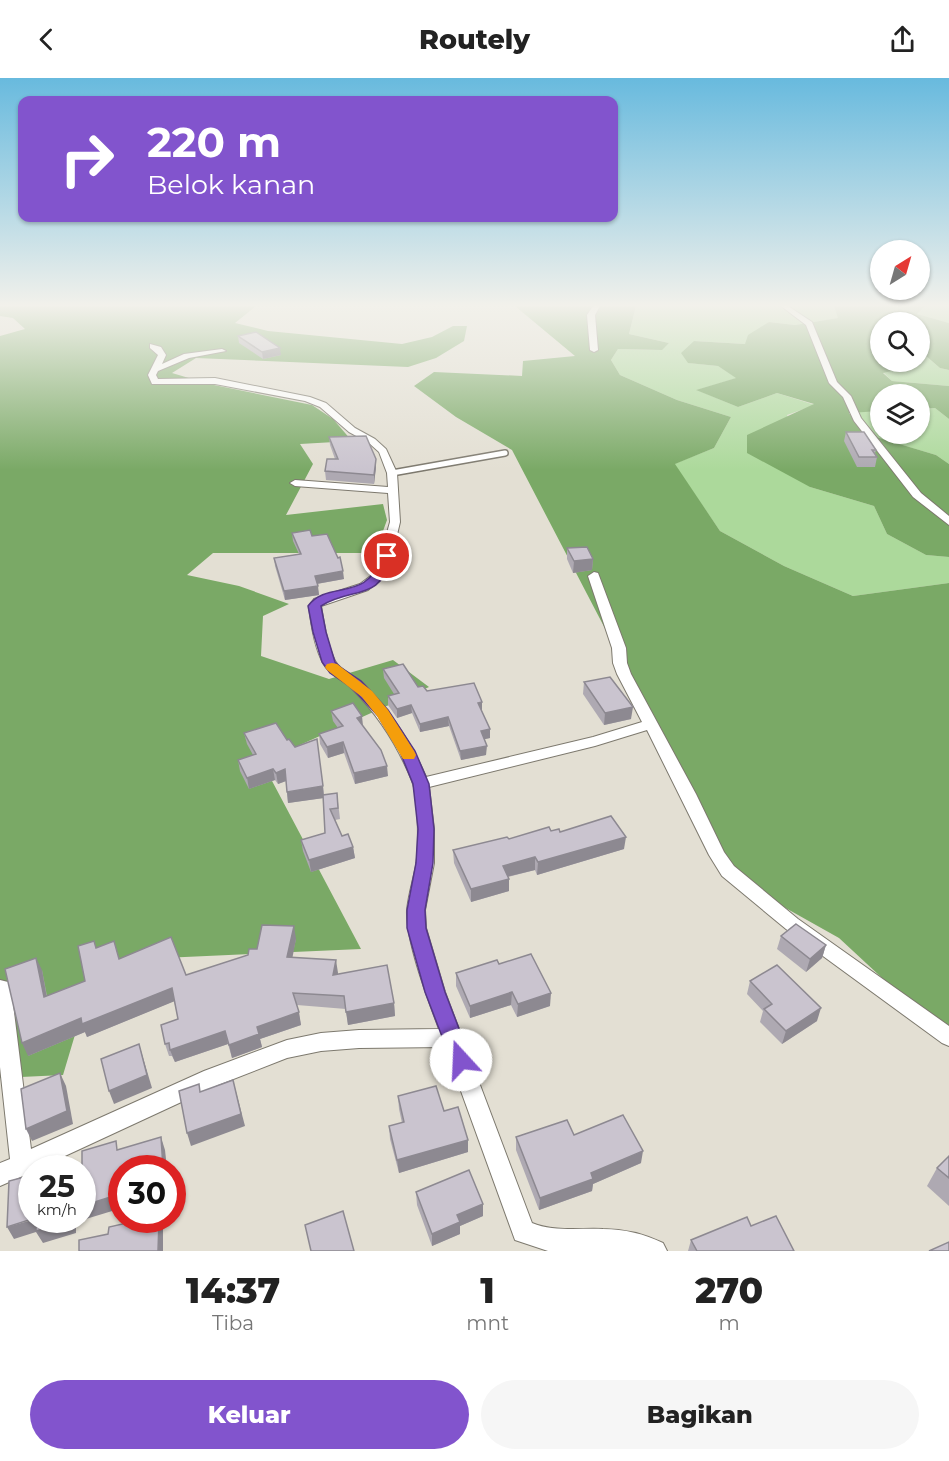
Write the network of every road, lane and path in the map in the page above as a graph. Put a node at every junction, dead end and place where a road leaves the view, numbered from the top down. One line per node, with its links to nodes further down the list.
1 (159, 361): 4 (street)
2 (176, 361): 4 (street)
3 (824, 361): 9 (street)
4 (154, 370): 6 (street)
5 (505, 453): 6 (lane)
6 (392, 473): 8 (street)
7 (295, 483): 8 (street)
8 (393, 490): 12 (street)
9 (949, 522)
10 (594, 576): 11 (street)
11 (651, 724): 12 (street); 14 (street)
12 (421, 784): 15 (street)
13 (1, 988): 16 (street)
14 (949, 1037)
15 (453, 1038): 17 (street); 20 (street)
16 (21, 1155)
17 (44, 1155)
18 (18, 1167): 19 (street)
19 (0, 1175)
20 (538, 1249): 21 (street)
21 (655, 1251)

